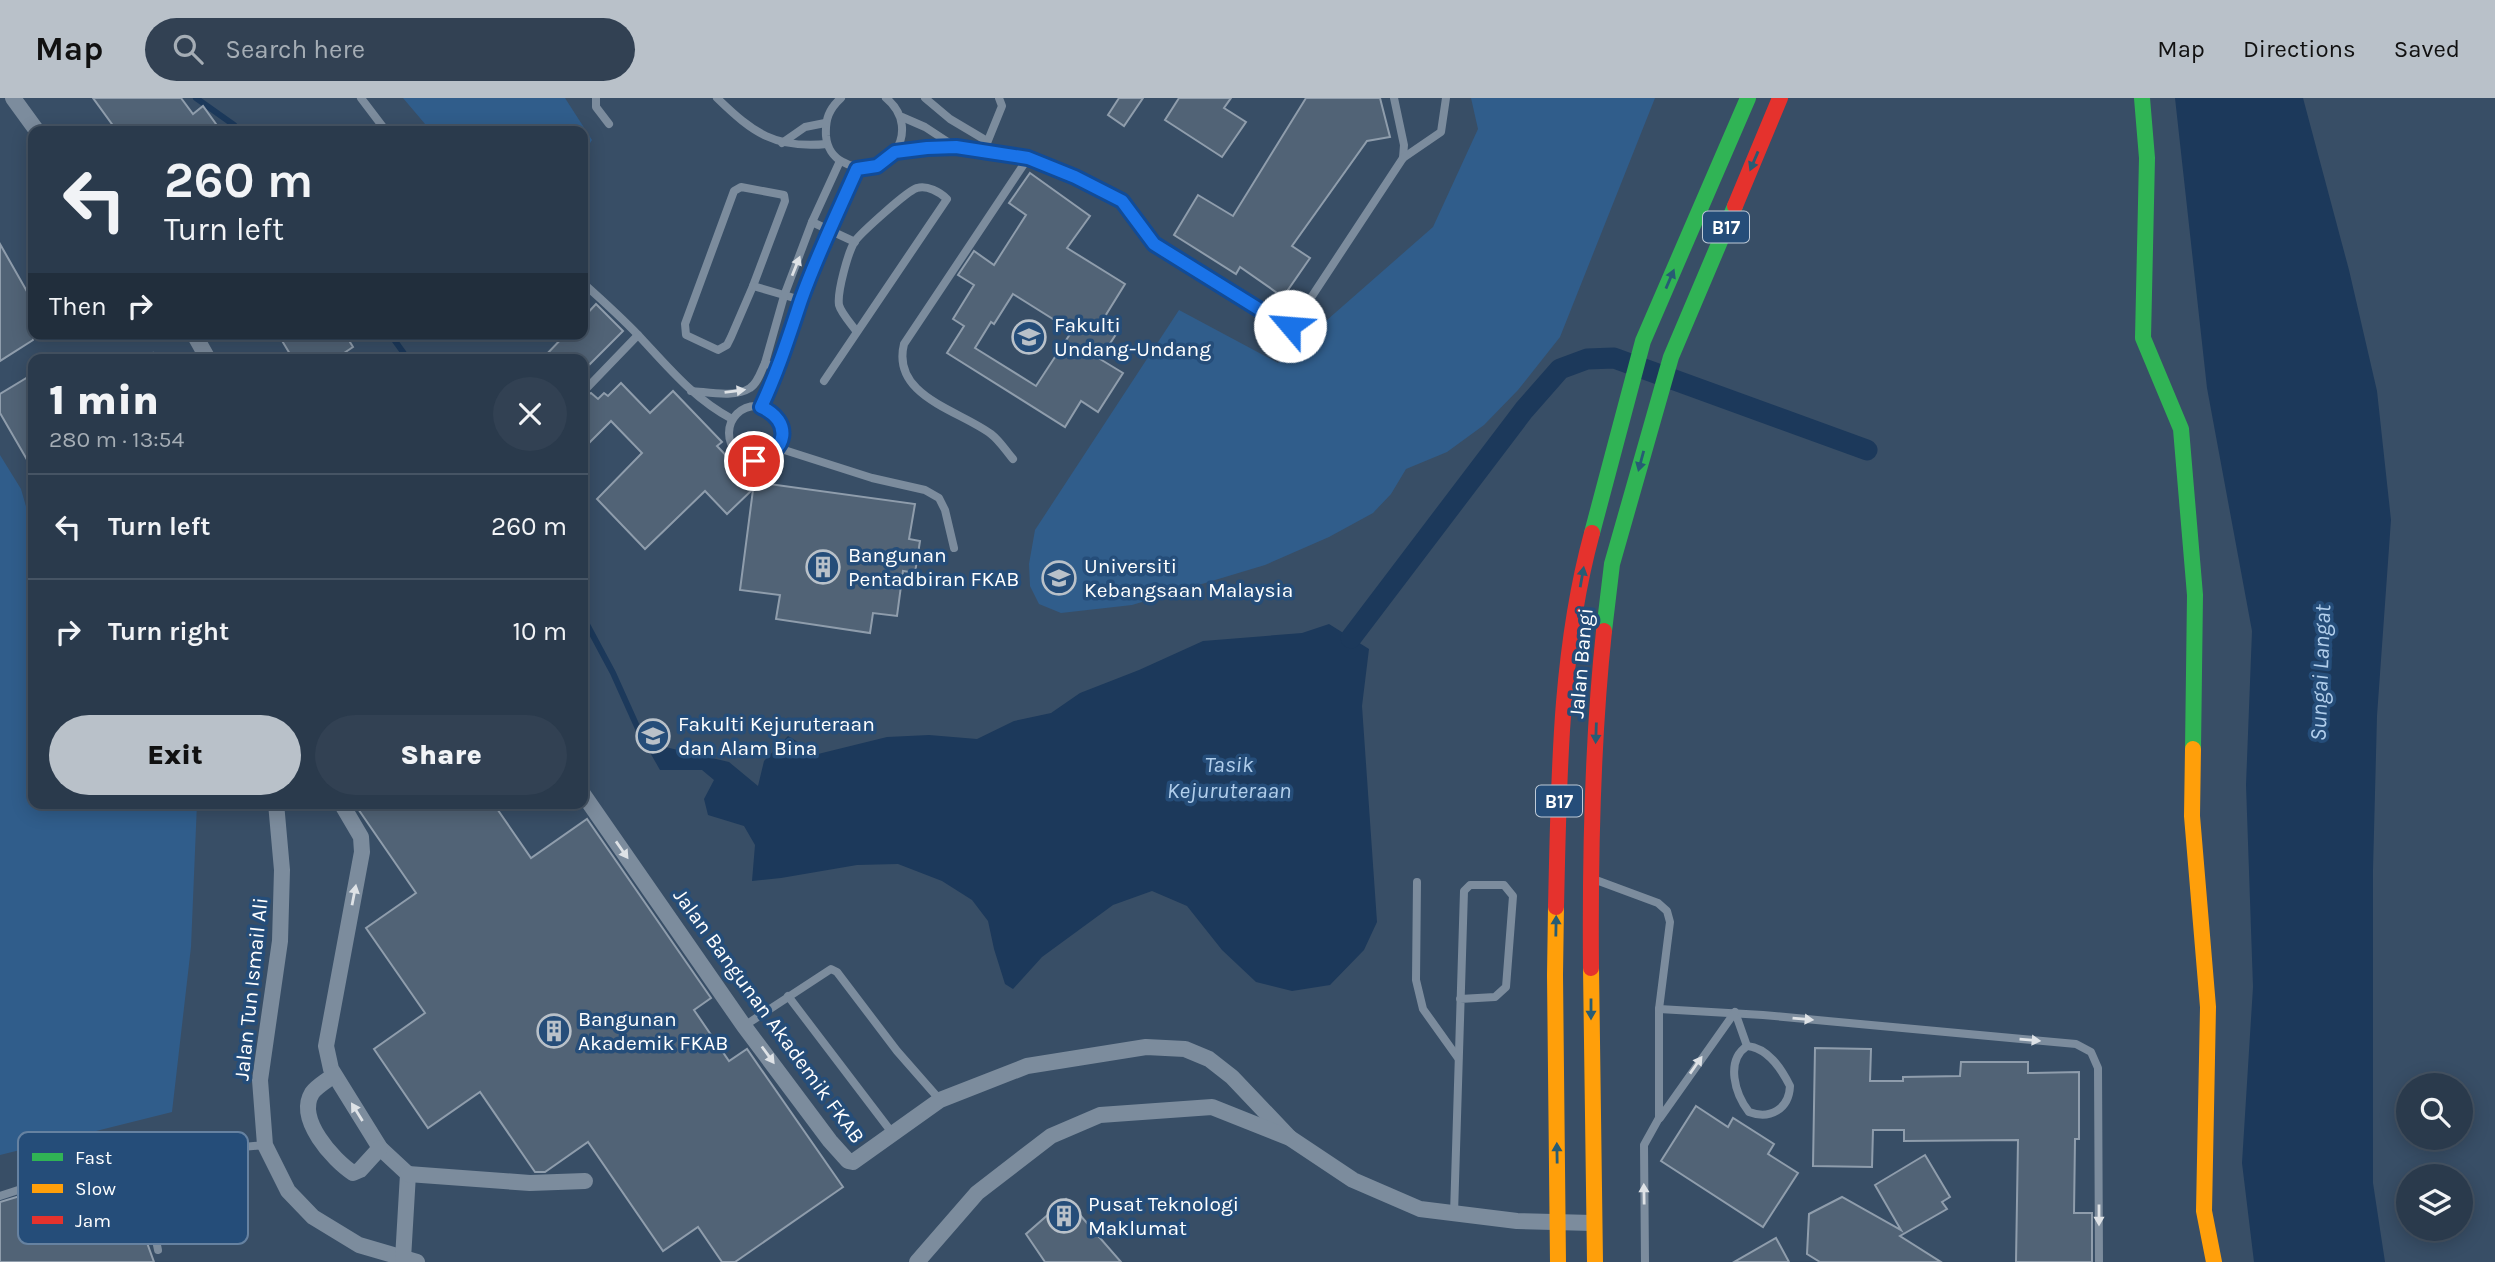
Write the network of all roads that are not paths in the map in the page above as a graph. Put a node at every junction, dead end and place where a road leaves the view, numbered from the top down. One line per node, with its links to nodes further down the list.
1 (13, 98): 17 (street)
2 (361, 98): 18 (lane)
3 (596, 98): 16 (lane)
4 (717, 98): 20 (lane)
5 (841, 98): 15 (lane)
6 (886, 98): 14 (lane)
7 (925, 98): 19 (lane)
8 (999, 98): 19 (lane)
9 (1394, 98): 26 (lane)
10 (1446, 98): 26 (lane)
11 (1748, 98): 73 (main road, Jalan Bangi / B17, one-way to 11)
12 (1780, 98): 51 (main road, Jalan Bangi / B17, one-way to 51)
13 (2142, 98): 83 (main road)
14 (902, 117): 22 (lane); 23 (lane)
15 (825, 123): 20 (lane); 21 (lane)
16 (609, 124)
17 (33, 126)
18 (382, 126)
19 (987, 141): 24 (lane)
20 (782, 143): 21 (lane)
21 (827, 144): 27 (lane)
22 (956, 147): 23 (lane); 24 (lane)
23 (895, 152): 28 (lane)
24 (986, 153): 25 (lane)
25 (1028, 158): 26 (lane); 46 (lane)
26 (1403, 158)
27 (840, 161): 28 (lane); 29 (lane)
28 (857, 169): 30 (lane)
29 (812, 222): 30 (lane); 34 (lane, one-way to 29)
30 (830, 229): 31 (lane); 35 (lane)
31 (855, 242): 36 (lane); 36 (lane)
32 (754, 286): 32 (lane); 34 (lane)
33 (588, 288): 37 (lane)
34 (784, 296): 35 (lane); 38 (lane)
35 (801, 300): 39 (lane)
36 (857, 332): 40 (lane)
37 (638, 335): 41 (lane); 42 (lane)
38 (765, 363): 39 (lane); 42 (lane, one-way to 38)
39 (779, 369): 43 (lane)
40 (824, 381)
41 (588, 387)
42 (691, 391): 44 (lane)
43 (761, 407): 44 (lane); 45 (lane)
44 (732, 419): 45 (lane)
45 (778, 448): 47 (lane)
46 (1013, 459)
47 (954, 548)
48 (588, 801): 57 (street, Jalan Bangunan Akademik FKAB, one-way to 57)
49 (277, 809): 65 (street, Jalan Tun Ismail Ali)
50 (345, 809): 60 (street, one-way to 50)
51 (1590, 877): 55 (lane); 74 (main road, Jalan Bangi / B17, one-way to 74)
52 (1417, 882): 59 (lane)
53 (788, 996): 57 (lane); 61 (lane); 63 (lane)
54 (1460, 999): 54 (lane); 59 (lane)
55 (1659, 1009): 56 (lane); 62 (lane)
56 (1735, 1013): 58 (lane); 62 (lane, one-way to 56); 82 (lane, one-way to 82)
57 (744, 1026): 63 (street, Jalan Bangunan Akademik FKAB, one-way to 63)
58 (1747, 1046): 58 (lane)
59 (1458, 1058): 72 (lane)
60 (334, 1075): 67 (street, one-way to 60); 67 (street)
61 (940, 1100): 63 (street, Jalan Bangunan Akademik FKAB); 64 (street, Jalan Bangunan Akademik FKAB)
62 (1659, 1118): 81 (lane, one-way to 62)
63 (893, 1134)
64 (1290, 1138): 72 (street); 78 (street)
65 (265, 1145): 66 (lane); 77 (street, Jalan Tun Ismail Ali)
66 (248, 1147)
67 (380, 1148): 68 (street)
68 (408, 1174): 69 (street); 77 (street)
69 (586, 1181)
70 (18, 1191): 71 (lane)
71 (0, 1196)
72 (1454, 1214): 73 (street)
73 (1557, 1222): 74 (street); 79 (main road, Jalan Bangi / B17)
74 (1593, 1223): 80 (main road, Jalan Bangi / B17)
75 (157, 1244): 76 (lane)
76 (158, 1250)
77 (410, 1261)
78 (917, 1262)
79 (1558, 1262)
80 (1595, 1262)
81 (1645, 1262)
82 (2099, 1262)
83 (2214, 1262)

